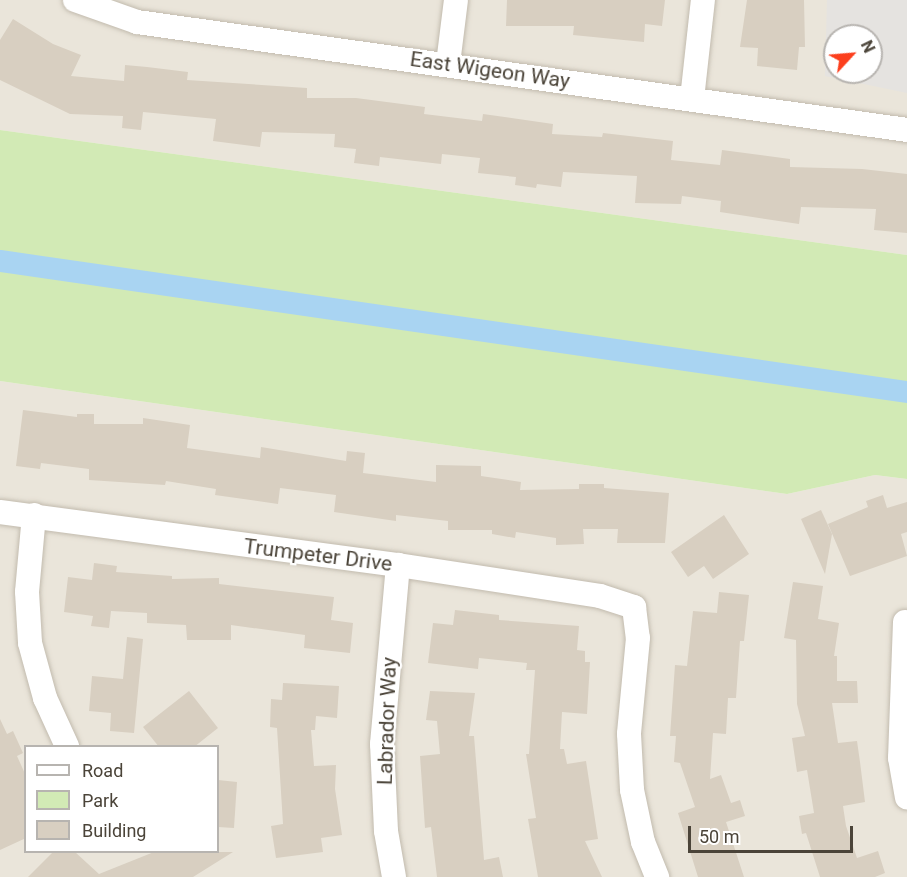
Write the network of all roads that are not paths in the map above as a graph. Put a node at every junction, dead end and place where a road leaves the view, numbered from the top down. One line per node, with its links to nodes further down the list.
1 (75, 0): 4 (street, East Wigeon Way)
2 (456, 0): 4 (street)
3 (704, 0): 5 (street)
4 (448, 64): 5 (street, East Wigeon Way)
5 (692, 99): 6 (street, East Wigeon Way)
6 (907, 130)
7 (0, 512): 8 (street, Trumpeter Drive)
8 (34, 515): 9 (street, Trumpeter Drive); 11 (street)
9 (398, 566): 13 (street, Labrador Way); 14 (street, Trumpeter Drive)
10 (905, 622): 12 (street)
11 (66, 745)
12 (907, 797)
13 (394, 877)
14 (657, 877)

